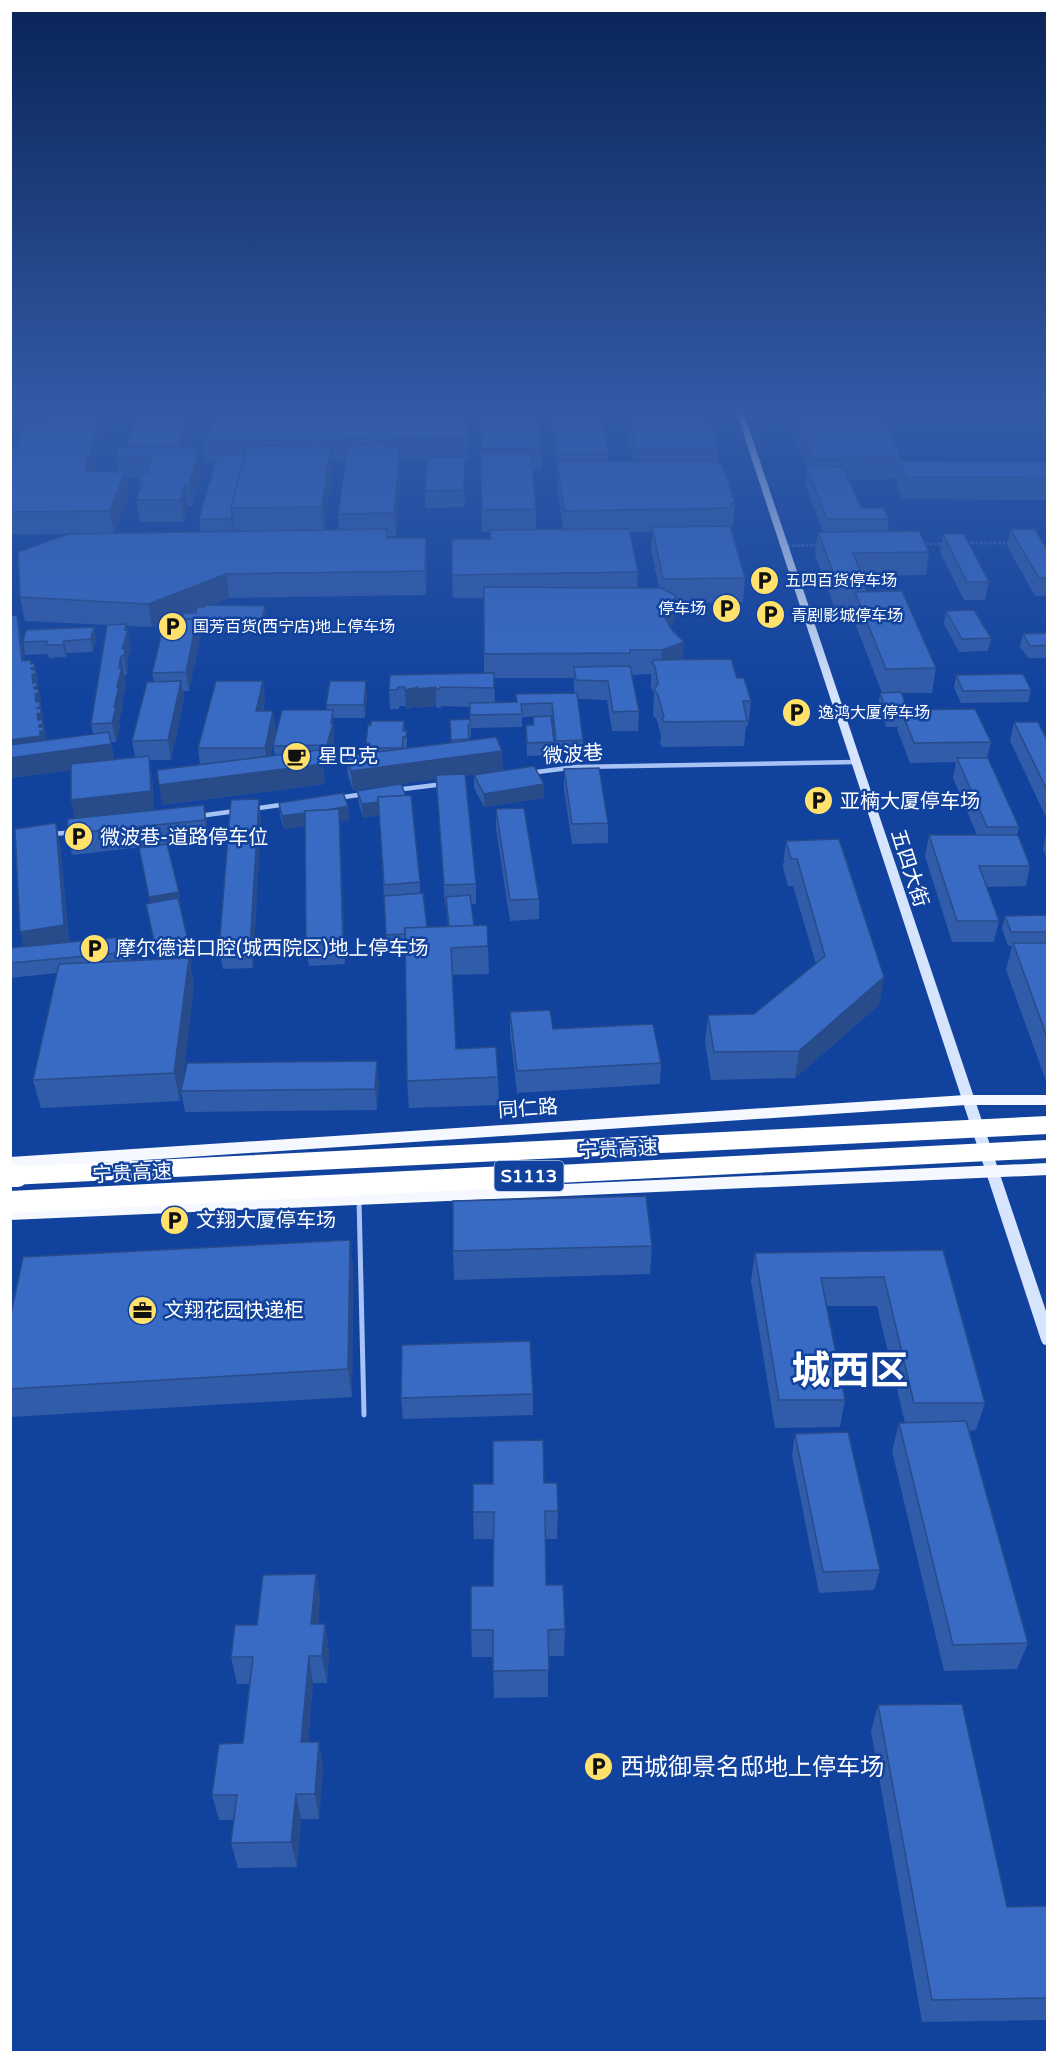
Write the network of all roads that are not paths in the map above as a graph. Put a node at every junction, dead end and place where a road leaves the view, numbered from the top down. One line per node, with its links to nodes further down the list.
1 (770, 504): 2 (main road, 五四大街)
2 (855, 762): 3 (street, 微波巷); 12 (main road, 五四大街)
3 (517, 774)
4 (446, 784): 5 (street)
5 (387, 791)
6 (375, 793): 7 (street)
7 (328, 799)
8 (293, 803): 9 (street)
9 (187, 817)
10 (81, 831): 11 (street)
11 (46, 835)
12 (966, 1100): 13 (main road, 同仁路); 16 (main road, 同仁路); 18 (main road, 五四大街)
13 (1047, 1100)
14 (1047, 1125): 19 (highway, 宁贵高速 / S1113, bridge)
15 (1047, 1149): 21 (highway, 宁贵高速 / S1113, bridge)
16 (10, 1163)
17 (1047, 1169): 18 (main road)
18 (993, 1172): 20 (main road); 23 (main road, 五四大街)
19 (10, 1176)
20 (359, 1199): 22 (main road); 24 (lane)
21 (10, 1202)
22 (10, 1214)
23 (1047, 1340)
24 (364, 1416)

